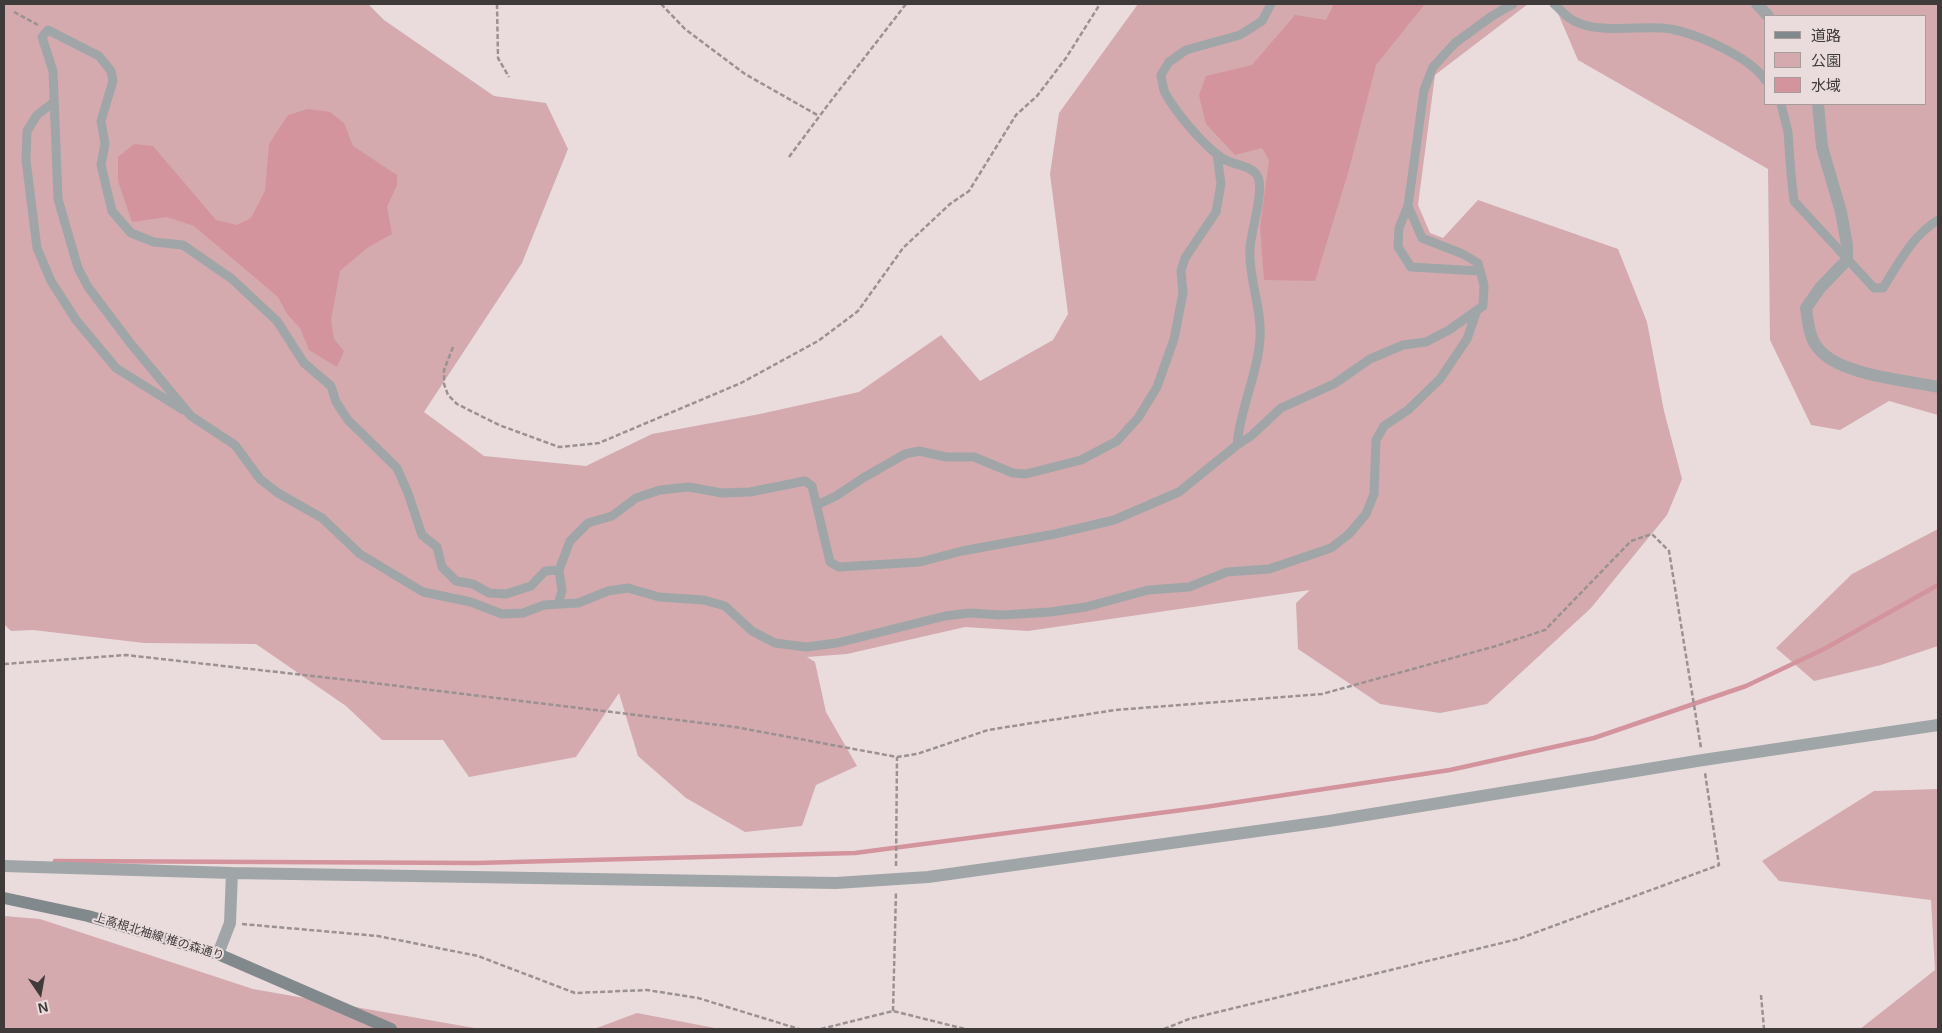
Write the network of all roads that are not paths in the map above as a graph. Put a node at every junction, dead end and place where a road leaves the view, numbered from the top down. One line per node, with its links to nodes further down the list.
1 (1271, 4): 10 (lane)
2 (1512, 4): 11 (lane)
3 (1554, 4): 6 (lane)
4 (1757, 4): 5 (street)
5 (1767, 15)
6 (1764, 79)
7 (54, 102): 16 (lane); 16 (lane); 19 (lane)
8 (1780, 105): 12 (lane)
9 (1818, 105): 15 (street)
10 (1217, 154): 17 (lane); 18 (lane)
11 (1408, 206): 13 (lane); 13 (lane)
12 (1938, 220)
13 (1480, 271): 14 (lane)
14 (1477, 310): 17 (lane); 20 (lane)
15 (1938, 387)
16 (191, 416): 20 (lane)
17 (1237, 445): 18 (lane)
18 (816, 506): 19 (lane)
19 (559, 570): 20 (lane)
20 (558, 604)
21 (1938, 725): 23 (street)
22 (4, 866): 23 (street)
23 (232, 873): 25 (street)
24 (4, 898): 25 (main road, 上高根北袖線 椎の森通り)
25 (218, 954): 26 (main road, 上高根北袖線 椎の森通り)
26 (391, 1029)

